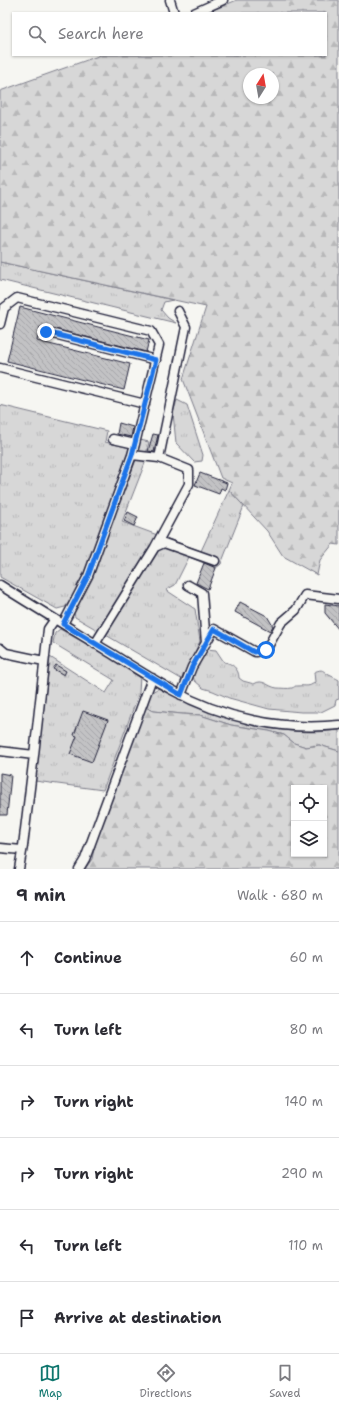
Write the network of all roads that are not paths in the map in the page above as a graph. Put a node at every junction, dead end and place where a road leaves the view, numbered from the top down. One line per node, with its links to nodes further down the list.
1 (170, 0): 3 (street)
2 (223, 0): 4 (street)
3 (174, 12)
4 (196, 12)
5 (178, 311): 14 (street)
6 (0, 324): 8 (street)
7 (46, 332): 8 (street)
8 (156, 360): 10 (street)
9 (0, 368): 10 (street)
10 (144, 404): 12 (street)
11 (113, 439): 12 (street)
12 (135, 444): 13 (street)
13 (132, 455): 14 (street); 21 (street)
14 (159, 458): 15 (street)
15 (155, 547): 16 (street); 23 (street)
16 (214, 561)
17 (0, 585): 20 (street)
18 (188, 585): 22 (street)
19 (339, 599): 22 (street)
20 (55, 619): 21 (street); 25 (street)
21 (63, 624): 23 (street)
22 (206, 643): 27 (street)
23 (95, 644): 26 (street)
24 (0, 648): 25 (street)
25 (44, 661): 30 (street)
26 (152, 678): 27 (street); 34 (street)
27 (181, 695): 28 (street)
28 (339, 725)
29 (0, 752): 30 (street)
30 (34, 755): 32 (street)
31 (0, 848): 32 (street)
32 (22, 850): 33 (street)
33 (18, 869)
34 (79, 869)

